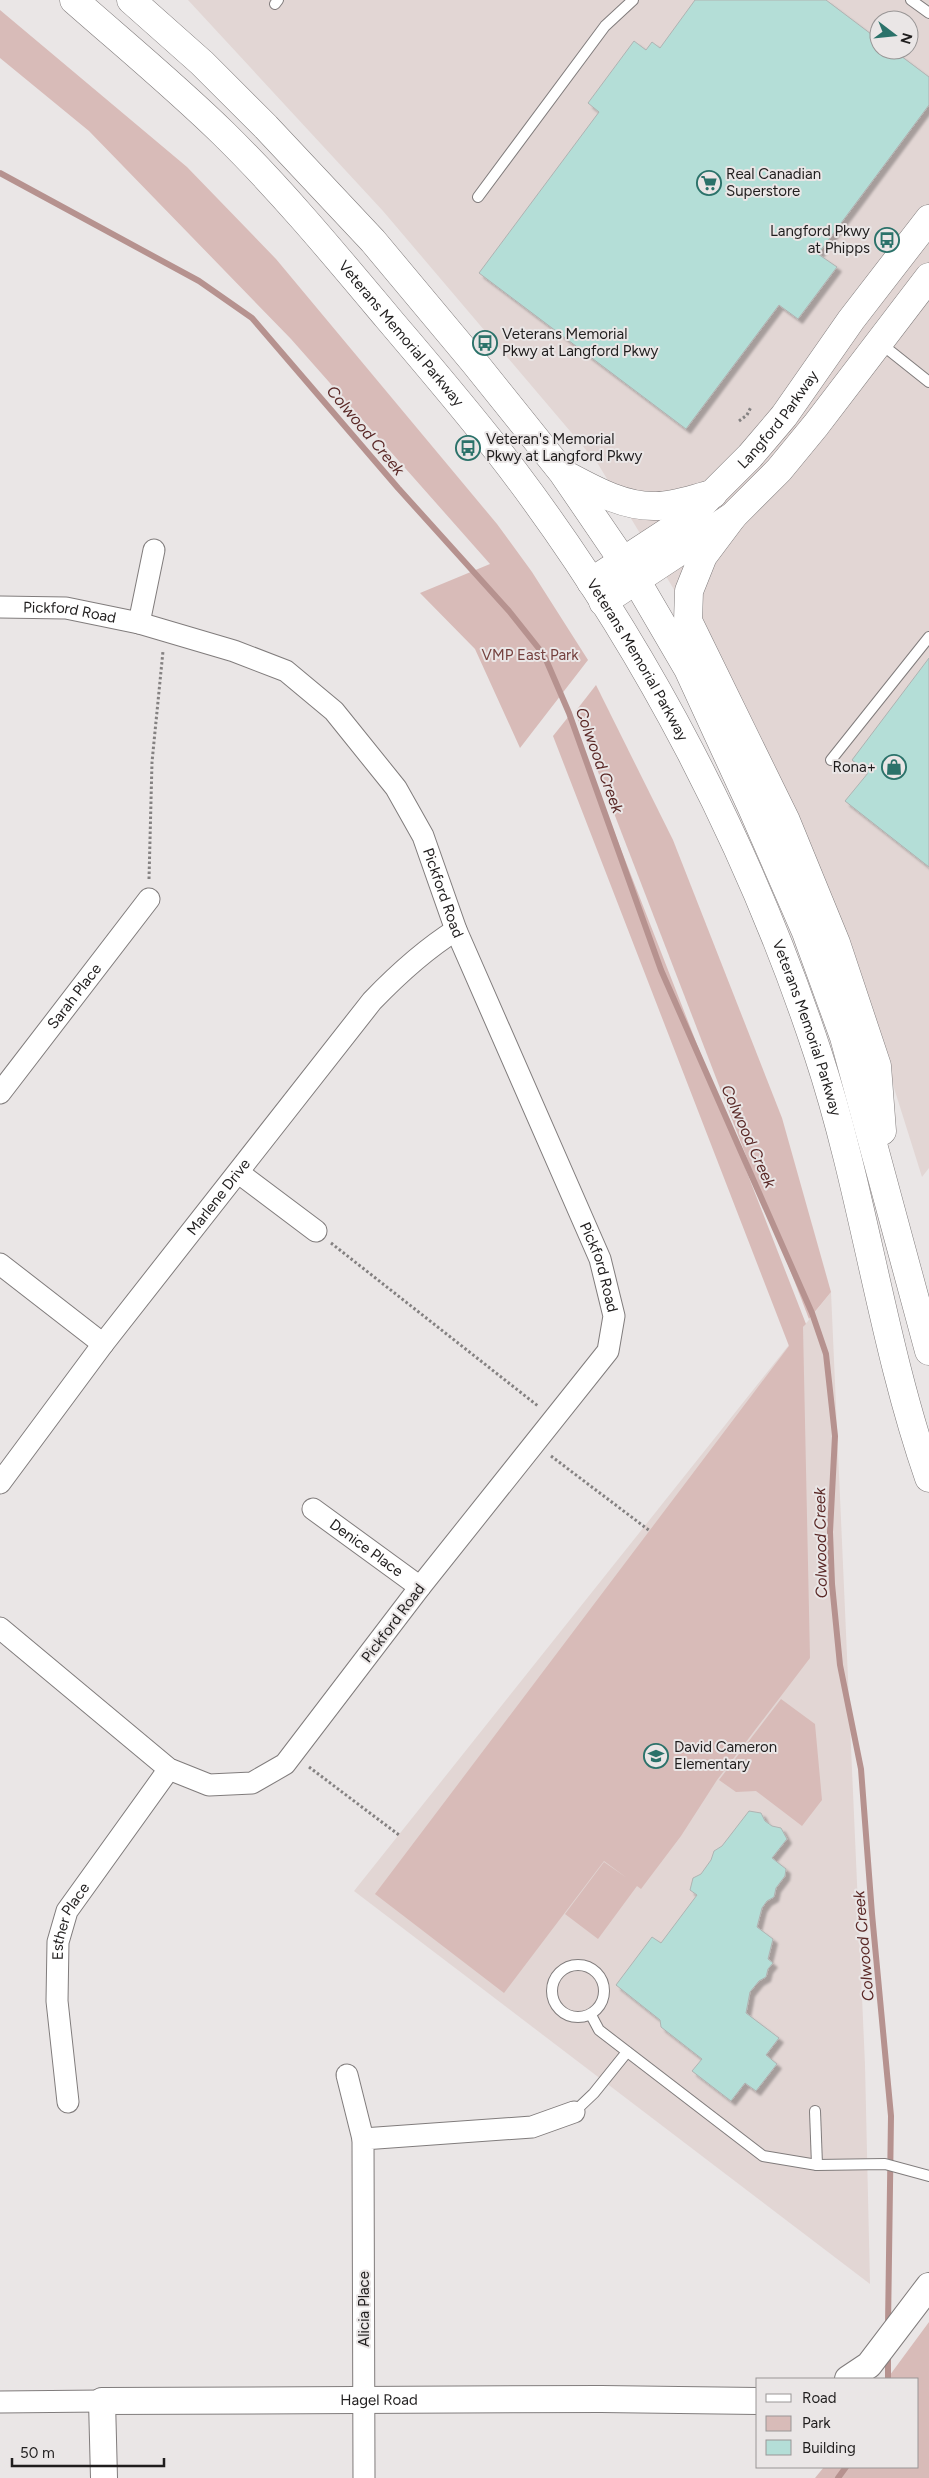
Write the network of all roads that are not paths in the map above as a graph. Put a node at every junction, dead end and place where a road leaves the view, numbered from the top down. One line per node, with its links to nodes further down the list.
1 (74, 0): 16 (main road, Veterans Memorial Parkway)
2 (131, 0): 11 (main road, Veterans Memorial Parkway)
3 (633, 0): 6 (lane)
4 (912, 0): 5 (lane)
5 (929, 13)
6 (478, 197)
7 (929, 219): 12 (main road, Langford Parkway)
8 (929, 277): 9 (main road, Langford Parkway)
9 (879, 342): 10 (lane); 13 (main road, Langford Parkway)
10 (929, 382)
11 (562, 473): 12 (main road); 15 (main road, Veterans Memorial Parkway)
12 (713, 494): 15 (main road, Langford Parkway)
13 (733, 516): 15 (main road, Langford Parkway); 26 (main road)
14 (154, 550): 18 (street)
15 (630, 571): 16 (main road, Langford Parkway); 23 (main road, Veterans Memorial Parkway)
16 (597, 592): 23 (main road, Veterans Memorial Parkway)
17 (0, 607): 18 (street, Pickford Road)
18 (139, 623): 22 (street, Pickford Road)
19 (929, 637): 20 (lane)
20 (831, 760)
21 (149, 899): 24 (street, Sarah Place)
22 (456, 930): 25 (street, Marlene Drive); 34 (street, Pickford Road)
23 (818, 1009): 26 (main road, Veterans Memorial Parkway); 31 (main road, Veterans Memorial Parkway)
24 (0, 1093)
25 (239, 1173): 27 (street); 29 (street, Marlene Drive)
26 (887, 1194): 30 (main road, Veterans Memorial Parkway)
27 (316, 1231)
28 (0, 1264): 29 (street)
29 (103, 1344): 32 (street, Marlene Drive)
30 (929, 1351)
31 (929, 1478)
32 (0, 1483)
33 (313, 1509): 34 (street, Denice Place)
34 (420, 1587): 36 (street, Pickford Road)
35 (0, 1628): 36 (street, Pickford Road)
36 (169, 1769): 40 (street, Esther Place)
37 (591, 2014): 37 (lane); 38 (lane)
38 (627, 2052): 42 (lane); 44 (lane)
39 (347, 2075): 43 (street, Alicia Place)
40 (68, 2102)
41 (815, 2110): 44 (lane)
42 (574, 2112): 43 (street)
43 (363, 2139): 48 (street, Alicia Place)
44 (817, 2165): 45 (lane)
45 (929, 2176)
46 (929, 2286): 47 (street)
47 (850, 2378)
48 (364, 2401): 49 (street, Hagel Road); 51 (street, Hagel Road); 53 (street, Alicia Place)
49 (756, 2401)
50 (0, 2402): 51 (street, Hagel Road)
51 (102, 2402): 52 (street)
52 (104, 2478)
53 (364, 2478)

